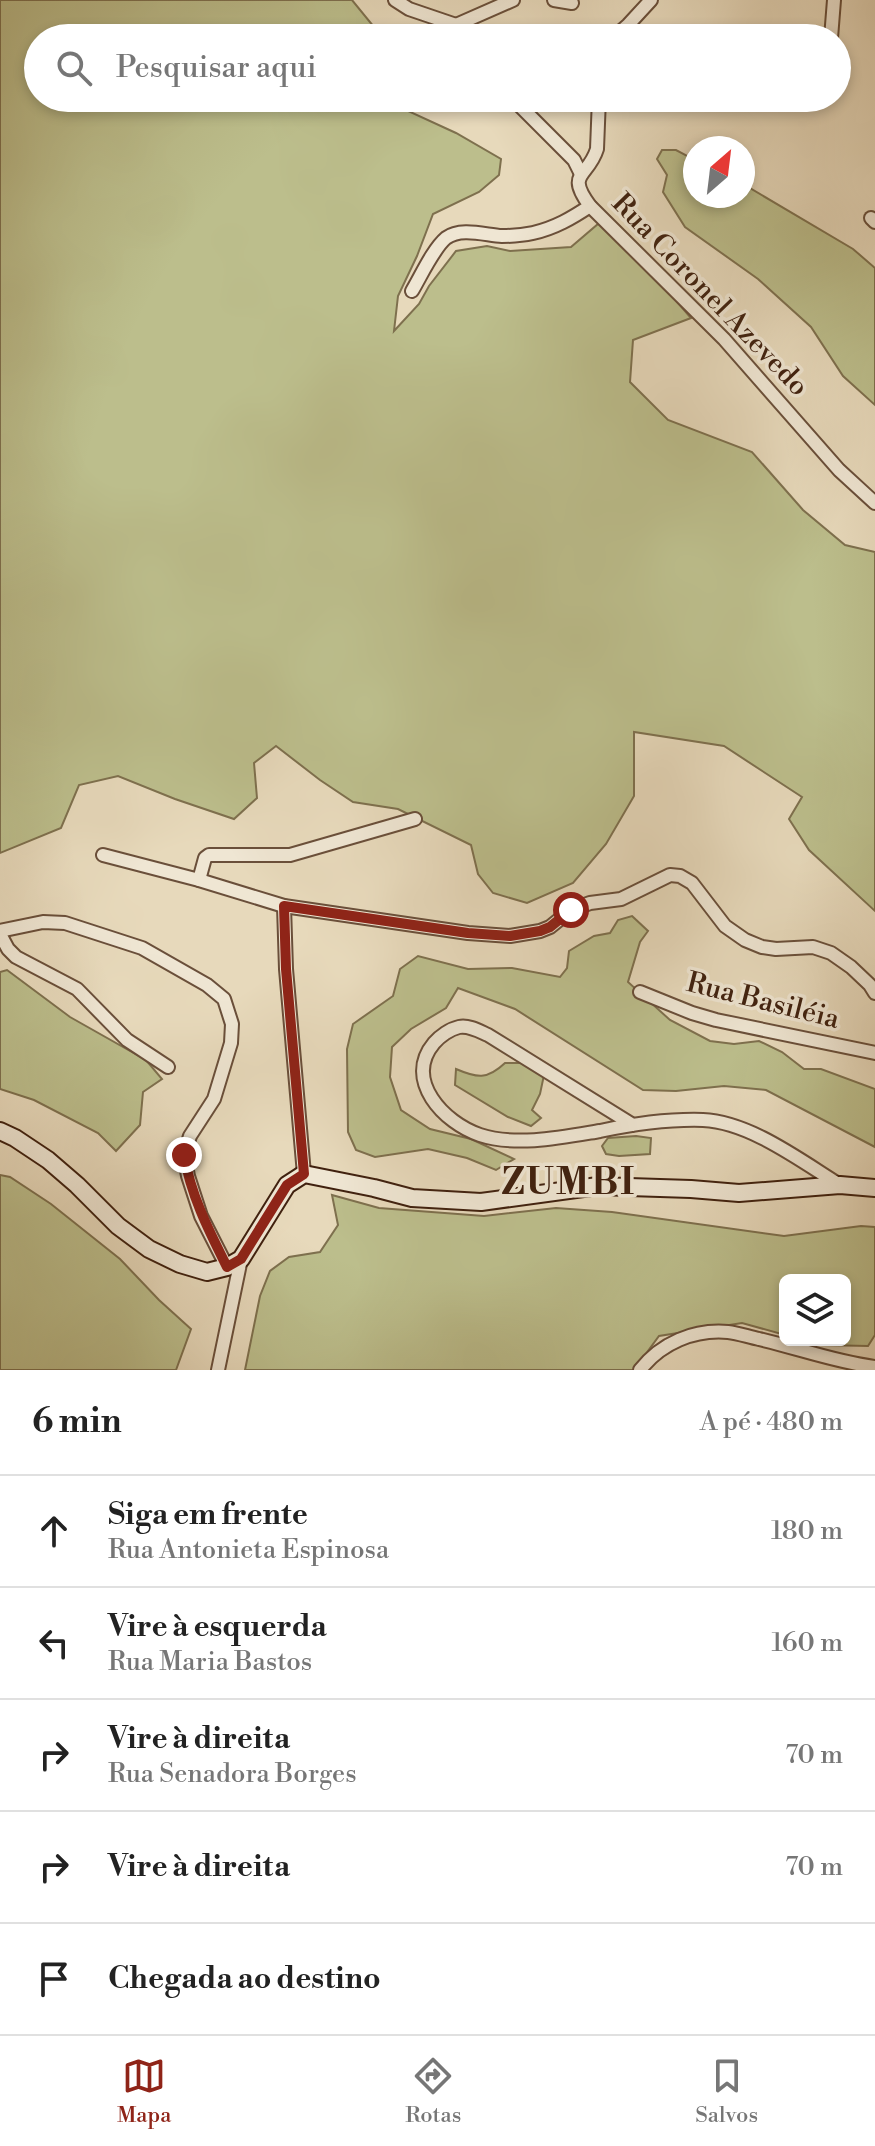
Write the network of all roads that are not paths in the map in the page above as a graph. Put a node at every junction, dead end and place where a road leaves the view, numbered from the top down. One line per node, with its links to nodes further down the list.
1 (395, 0): 7 (street)
2 (513, 0): 8 (street)
3 (554, 0): 6 (street)
4 (651, 0): 9 (street)
5 (834, 0): 10 (street)
6 (572, 3)
7 (453, 24)
8 (458, 24)
9 (629, 24)
10 (832, 24)
11 (526, 112): 13 (street)
12 (598, 112): 13 (street)
13 (581, 174): 14 (street, Rua Coronel Azevedo)
14 (590, 206): 15 (street); 16 (street, Rua Coronel Azevedo)
15 (412, 291)
16 (875, 503)
17 (415, 819): 19 (street)
18 (103, 855): 19 (street)
19 (199, 880): 20 (street)
20 (284, 906): 23 (street, Rua Basiléia); 28 (street)
21 (0, 932): 25 (street); 31 (street)
22 (640, 992): 24 (street, Rua Basiléia)
23 (875, 993)
24 (875, 1053)
25 (168, 1067)
26 (633, 1125): 26 (street); 29 (street)
27 (0, 1131): 31 (street)
28 (304, 1174): 29 (street); 31 (street)
29 (840, 1185): 30 (street)
30 (875, 1188)
31 (234, 1263): 33 (street)
32 (875, 1367): 34 (street)
33 (218, 1370)
34 (640, 1370)

